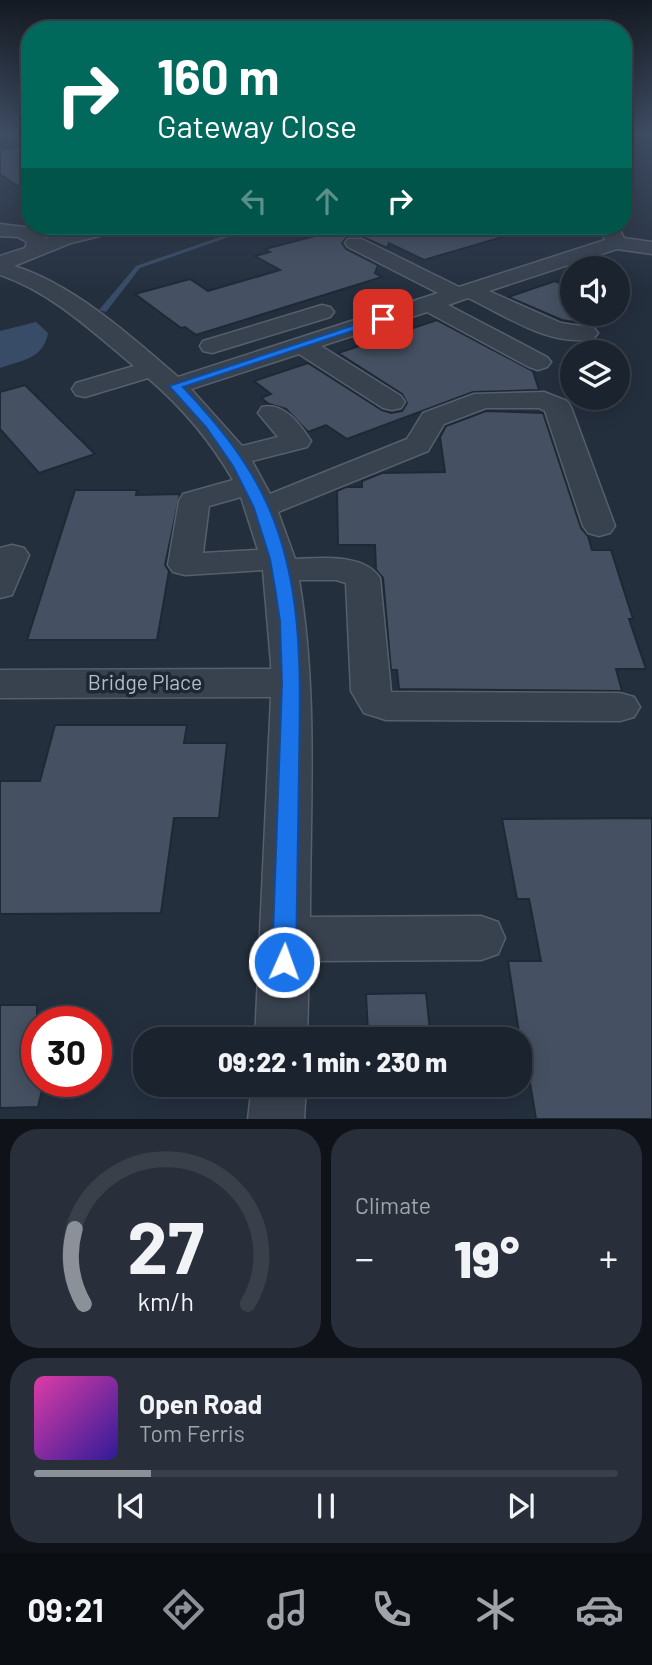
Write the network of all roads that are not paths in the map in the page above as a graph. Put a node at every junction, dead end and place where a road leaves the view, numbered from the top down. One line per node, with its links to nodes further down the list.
1 (26, 235): 6 (street)
2 (77, 235): 6 (street)
3 (355, 243): 13 (street)
4 (527, 247): 9 (street)
5 (652, 248): 7 (street)
6 (33, 251): 11 (street); 15 (street)
7 (572, 256)
8 (502, 259): 12 (street)
9 (560, 261)
10 (560, 261): 12 (street)
11 (0, 265): 15 (street)
12 (529, 271): 14 (street)
13 (423, 281): 14 (street); 17 (street); 20 (street)
14 (464, 293): 16 (street)
15 (84, 314): 21 (street)
16 (586, 333)
17 (337, 334): 18 (street); 19 (street)
18 (302, 345): 21 (street); 23 (street)
19 (212, 346)
20 (538, 362)
21 (164, 377): 22 (street); 25 (street)
22 (85, 389)
23 (392, 402)
24 (272, 413): 25 (street)
25 (249, 483): 26 (street); 28 (street); 28 (street)
26 (599, 526)
27 (12, 555): 29 (street)
28 (279, 565): 30 (street); 32 (street)
29 (0, 587)
30 (291, 683): 31 (street, Bridge Place); 34 (street)
31 (0, 684)
32 (620, 708)
33 (481, 938): 34 (street)
34 (284, 939): 35 (street)
35 (281, 1027)
36 (278, 1097): 37 (street)
37 (276, 1119)

